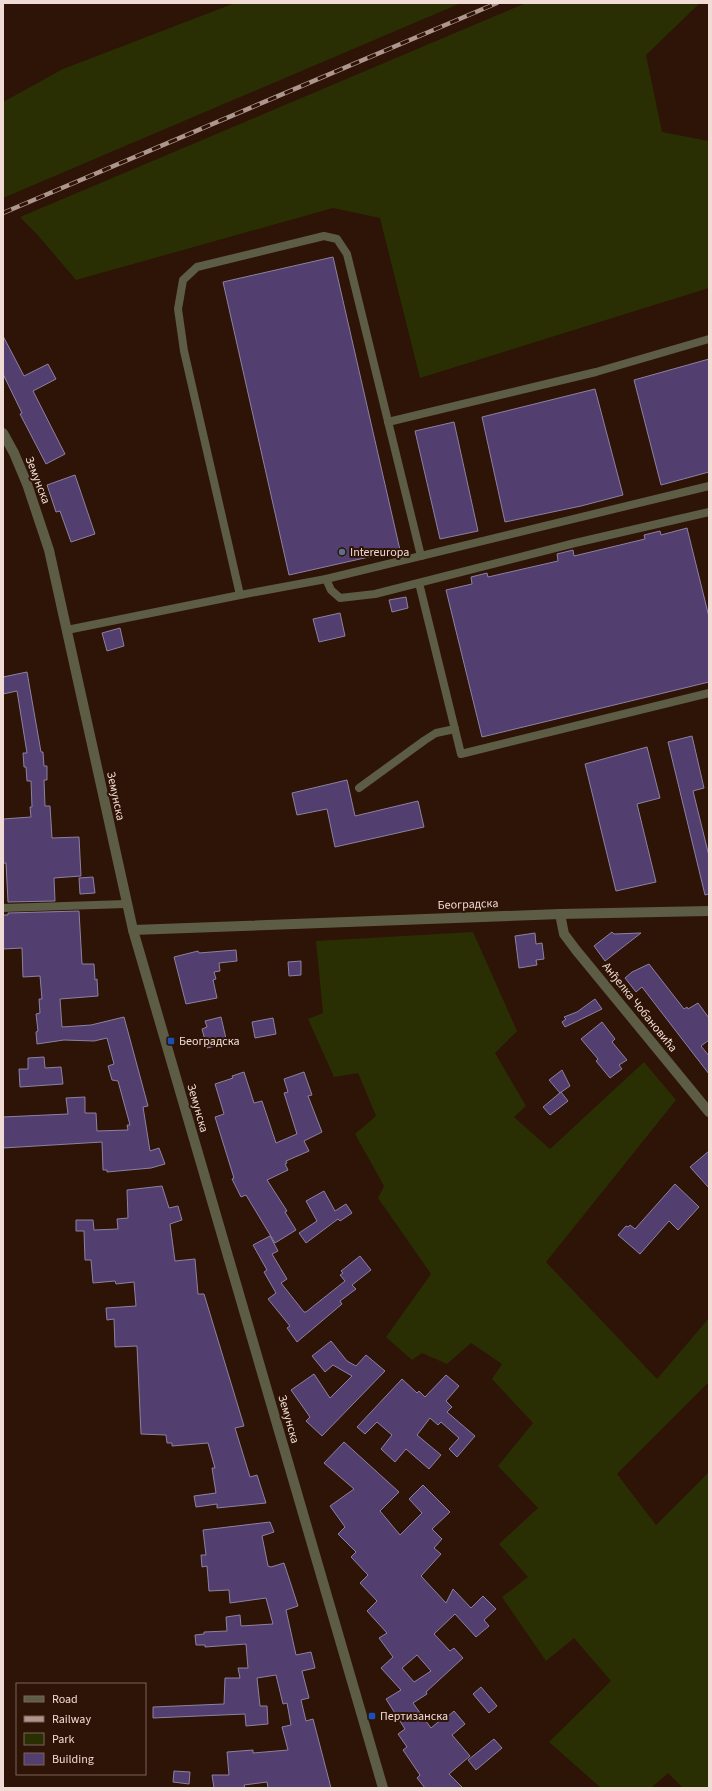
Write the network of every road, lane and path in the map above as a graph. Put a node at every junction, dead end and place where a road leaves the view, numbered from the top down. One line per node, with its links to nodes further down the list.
1 (709, 339): 2 (lane)
2 (388, 422): 6 (lane); 9 (lane)
3 (3, 433): 10 (street, Земунска)
4 (709, 486): 6 (lane)
5 (709, 512): 8 (lane)
6 (421, 556): 7 (lane)
7 (326, 579): 8 (lane); 9 (lane)
8 (419, 583): 12 (lane)
9 (240, 595): 10 (lane)
10 (67, 630): 14 (street, Земунска)
11 (709, 693): 12 (lane)
12 (455, 729): 13 (lane)
13 (359, 788)
14 (126, 904): 15 (lane); 18 (street, Земунска)
15 (3, 908)
16 (709, 911): 17 (street, Београдска)
17 (560, 914): 18 (street, Београдска); 19 (street, Анђелка Чобановића)
18 (133, 930): 20 (street, Земунска)
19 (709, 1112)
20 (383, 1788)

